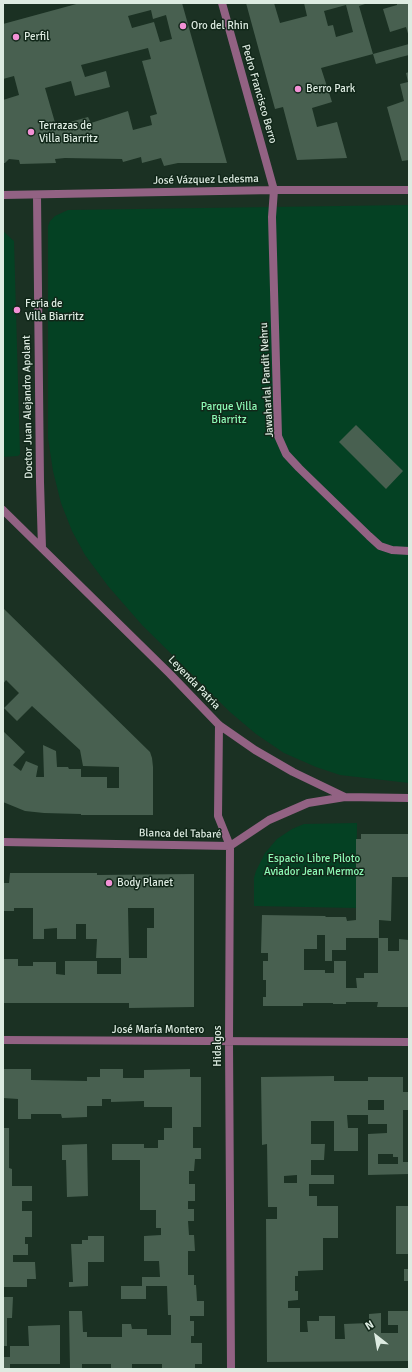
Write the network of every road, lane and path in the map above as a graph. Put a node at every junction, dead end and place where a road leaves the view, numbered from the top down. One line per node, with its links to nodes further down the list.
1 (222, 3): 2 (street, Pedro Francisco Berro)
2 (274, 190): 3 (street, José Vázquez Ledesma); 4 (street, José Vázquez Ledesma); 8 (street, Jawaharlal Pandit Nehru)
3 (409, 190)
4 (37, 195): 5 (street, José Vázquez Ledesma); 7 (street, Doctor Juan Alejandro Apolant)
5 (3, 196)
6 (3, 510): 7 (street, Leyenda Patria)
7 (42, 548): 9 (street, Leyenda Patria)
8 (409, 551)
9 (219, 725): 10 (street, Leyenda Patria); 13 (street, Hidalgos)
10 (345, 797): 11 (street, Leyenda Patria); 13 (street, Blanca del Tabaré)
11 (409, 798)
12 (3, 842): 13 (street, Blanca del Tabaré)
13 (230, 846): 15 (street, Hidalgos)
14 (3, 1040): 15 (street, José María Montero)
15 (229, 1042): 16 (street, José María Montero); 17 (street, Hidalgos)
16 (409, 1042)
17 (231, 1369)

